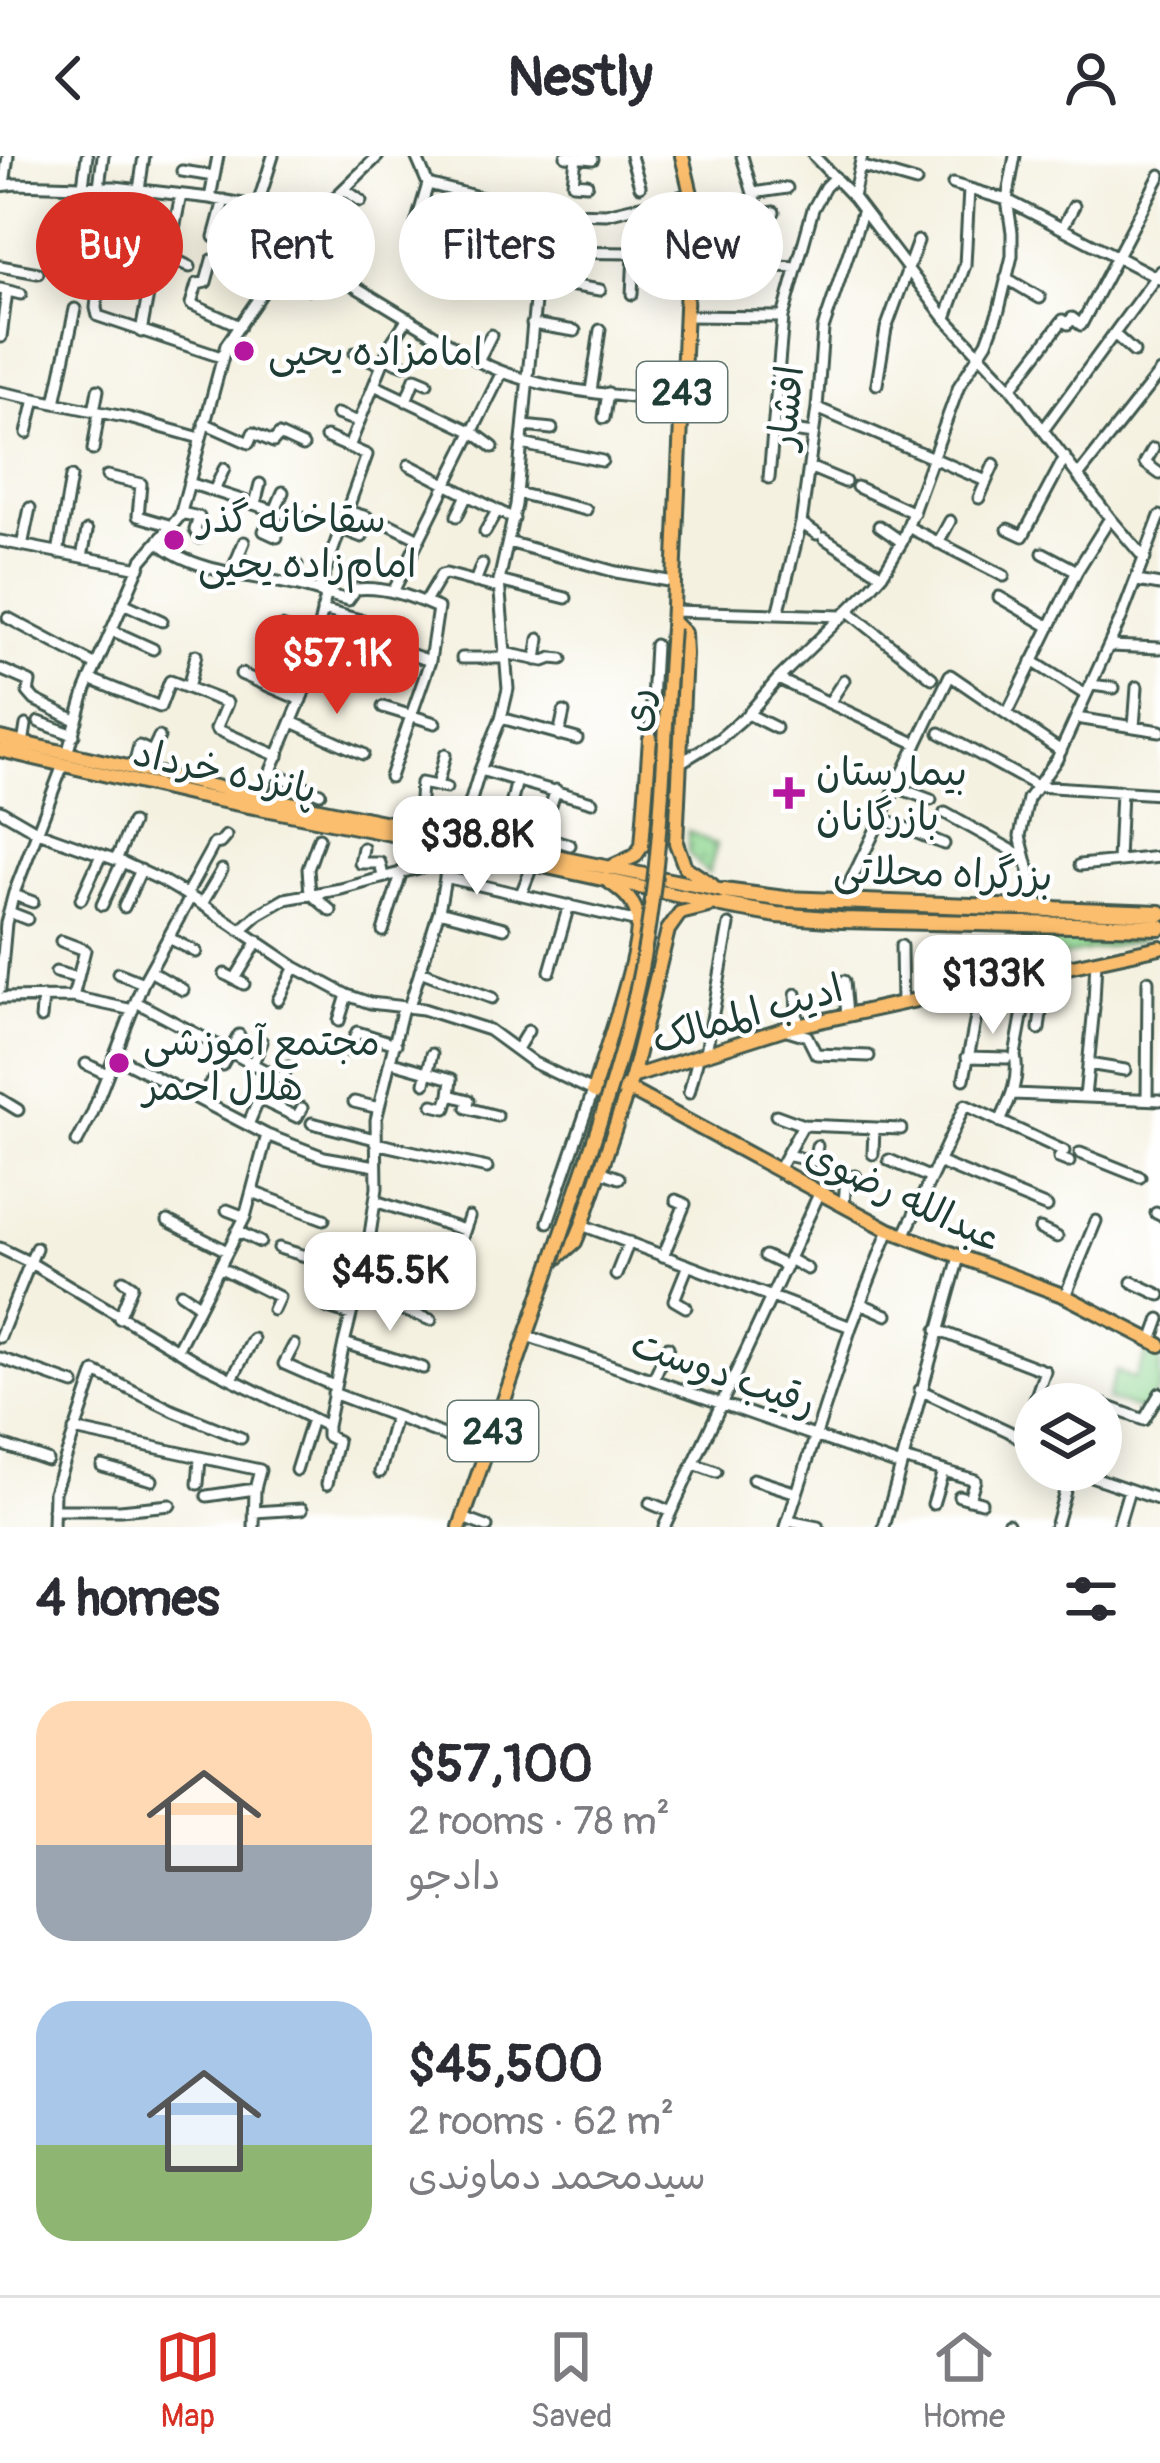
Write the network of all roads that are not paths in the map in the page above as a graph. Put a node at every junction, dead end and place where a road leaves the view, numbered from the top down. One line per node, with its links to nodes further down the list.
1 (8, 156): 29 (street)
2 (86, 156): 27 (street)
3 (103, 156): 28 (street)
4 (144, 156): 35 (street)
5 (218, 156): 21 (street)
6 (378, 156): 33 (street)
7 (416, 156): 24 (street)
8 (566, 156): 14 (street)
9 (632, 156): 30 (street)
10 (682, 156): 72 (main road, ری / 243)
11 (742, 156): 44 (street)
12 (814, 156): 22 (street)
13 (1015, 156): 47 (street)
14 (576, 158): 15 (street); 25 (street)
15 (592, 159)
16 (254, 161): 18 (street)
17 (861, 161): 23 (street); 46 (street)
18 (271, 162): 39 (street)
19 (182, 171): 21 (street)
20 (1160, 175): 52 (street)
21 (214, 176): 38 (street)
22 (835, 177): 46 (street); 57 (street)
23 (916, 182)
24 (428, 184): 42 (street); 43 (street)
25 (587, 184)
26 (953, 184): 34 (street)
27 (83, 185): 28 (street); 29 (street)
28 (99, 185): 31 (street)
29 (2, 186)
30 (640, 186)
31 (115, 187): 35 (street); 36 (street)
32 (787, 188): 45 (street)
33 (344, 189): 40 (street); 41 (street)
34 (969, 189): 47 (street); 75 (street)
35 (139, 190): 37 (street)
36 (115, 192)
37 (156, 192)
38 (211, 192)
39 (262, 192)
40 (341, 192)
41 (348, 192)
42 (426, 192)
43 (459, 192)
44 (752, 192)
45 (764, 192)
46 (853, 197): 49 (street)
47 (1007, 200): 50 (street); 62 (street)
48 (1074, 206): 50 (street)
49 (863, 210): 58 (street); 109 (street, افشار)
50 (1062, 228): 52 (street)
51 (918, 242): 58 (street)
52 (1118, 257): 60 (street); 84 (street)
53 (183, 264): 56 (street)
54 (0, 266): 59 (street)
55 (783, 266): 57 (street)
56 (190, 267)
57 (795, 267): 73 (street)
58 (908, 272): 75 (street); 98 (street)
59 (36, 273)
60 (1159, 275): 81 (street)
61 (207, 278): 77 (street)
62 (1006, 278): 66 (street); 86 (street)
63 (3, 290): 64 (street); 83 (street)
64 (20, 294)
65 (375, 298): 74 (street)
66 (1040, 298)
67 (97, 300): 80 (street)
68 (147, 300): 80 (street)
69 (258, 300): 77 (street)
70 (535, 300): 76 (street)
71 (76, 309): 107 (street)
72 (686, 316): 73 (street); 204 (main road, ری / 243)
73 (783, 317): 117 (street)
74 (408, 318): 90 (street); 91 (street)
75 (946, 318): 86 (street)
76 (532, 324): 79 (street); 96 (street)
77 (240, 326): 89 (street)
78 (600, 330): 101 (street)
79 (575, 331)
80 (141, 332): 89 (street)
81 (1114, 334): 87 (street); 119 (street)
82 (491, 335): 90 (street)
83 (1, 337)
84 (1047, 340): 85 (street); 99 (street)
85 (1060, 350)
86 (979, 352): 99 (street); 132 (street)
87 (1134, 352)
88 (356, 353): 91 (street)
89 (221, 357): 115 (street)
90 (478, 361): 93 (street)
91 (381, 362): 92 (street); 95 (street)
92 (404, 365)
93 (502, 372): 96 (street); 120 (street)
94 (1160, 372): 141 (street)
95 (372, 381): 105 (street); 114 (street)
96 (527, 381): 101 (street); 116 (street)
97 (427, 382): 105 (street)
98 (877, 384)
99 (1012, 388): 119 (street)
100 (98, 390): 110 (street)
101 (591, 391): 103 (street)
102 (0, 392): 104 (street)
103 (608, 393): 106 (street); 113 (street)
104 (35, 399): 107 (street); 121 (street)
105 (406, 401): 112 (street)
106 (677, 402)
107 (55, 403): 110 (street)
108 (449, 403): 112 (street)
109 (817, 408): 122 (street, افشار); 126 (street)
110 (97, 411): 124 (street); 131 (street)
111 (337, 415): 114 (street)
112 (440, 418): 120 (street)
113 (604, 418)
114 (359, 422): 128 (street)
115 (204, 423): 124 (street); 127 (street)
116 (524, 426): 118 (street); 125 (street)
117 (772, 428): 122 (street); 144 (street)
118 (552, 429)
119 (1044, 429): 133 (street)
120 (473, 432): 129 (street); 149 (street)
121 (27, 433)
122 (813, 434): 138 (street, افشار)
123 (326, 437): 128 (street)
124 (200, 438): 147 (street)
125 (522, 444): 135 (street); 153 (street)
126 (906, 445): 132 (street); 134 (street)
127 (304, 446)
128 (349, 446): 160 (street)
129 (493, 447)
130 (1153, 449): 140 (street)
131 (93, 450)
132 (933, 456): 145 (street); 163 (street)
133 (1065, 457): 141 (street); 177 (street)
134 (898, 458)
135 (602, 461)
136 (994, 464): 145 (street)
137 (409, 466): 149 (street)
138 (809, 467): 146 (street); 171 (street, افشار)
139 (224, 469): 151 (street)
140 (1160, 474)
141 (1079, 475): 168 (street)
142 (107, 476): 173 (street)
143 (71, 477): 191 (street)
144 (770, 478)
145 (986, 481): 155 (street)
146 (845, 482)
147 (189, 483): 151 (street); 162 (street)
148 (260, 484): 156 (street)
149 (446, 484): 154 (street); 183 (street)
150 (857, 487): 163 (street)
151 (214, 491): 156 (street)
152 (284, 491): 159 (street)
153 (517, 493): 158 (street); 169 (street)
154 (467, 495): 161 (street); 164 (street)
155 (979, 498)
156 (255, 504): 159 (street)
157 (30, 508): 190 (street)
158 (586, 510)
159 (275, 511): 167 (street); 180 (street)
160 (347, 511): 166 (street); 175 (street)
161 (497, 511): 169 (street); 179 (street)
162 (181, 513): 173 (street); 182 (street)
163 (914, 513): 176 (street)
164 (457, 516)
165 (1160, 516): 194 (street)
166 (367, 517)
167 (303, 518)
168 (1109, 518): 194 (street); 198 (street)
169 (514, 519): 187 (street)
170 (950, 521): 189 (street)
171 (801, 523): 200 (street); 216 (street, افشار)
172 (391, 525): 183 (street)
173 (172, 526): 185 (street)
174 (879, 526): 188 (street)
175 (341, 529): 181 (street); 209 (street)
176 (910, 529): 188 (street); 189 (street)
177 (1008, 529)
178 (87, 531): 193 (street)
179 (485, 532)
180 (277, 537)
181 (362, 537)
182 (200, 538)
183 (419, 539): 208 (street)
184 (0, 541): 190 (street)
185 (158, 542): 197 (street); 199 (street)
186 (244, 542): 199 (street)
187 (508, 542): 204 (street); 205 (street)
188 (902, 542): 200 (street)
189 (938, 543): 201 (street)
190 (22, 546): 191 (street)
191 (58, 553): 193 (street)
192 (1043, 553): 198 (street)
193 (82, 557): 197 (street)
194 (1144, 559): 202 (street)
195 (482, 564): 203 (street)
196 (297, 565): 207 (street)
197 (139, 568): 213 (street)
198 (1077, 571): 220 (street)
199 (232, 572): 207 (street)
200 (882, 575): 215 (street)
201 (1004, 576)
202 (1137, 580): 206 (street); 227 (street)
203 (475, 582): 205 (street); 212 (street)
204 (674, 582): 218 (main road, ری / 243)
205 (499, 585): 211 (street); 232 (street)
206 (1160, 585)
207 (292, 586): 209 (street)
208 (394, 592): 209 (street); 212 (street)
209 (326, 595): 214 (street)
210 (999, 597): 220 (street)
211 (566, 598)
212 (425, 602): 237 (street)
213 (123, 603): 219 (street); 221 (street)
214 (322, 610): 223 (street); 225 (street)
215 (845, 613): 216 (street); 243 (street); 245 (street)
216 (778, 614): 218 (street)
217 (8, 618): 239 (street)
218 (672, 620): 287 (main road); 503 (main road, ری / 243, bridge)
219 (162, 621)
220 (1050, 627): 238 (street)
221 (111, 630): 229 (street); 239 (street)
222 (276, 639): 223 (street)
223 (316, 639): 233 (street)
224 (539, 639): 236 (street)
225 (378, 641)
226 (655, 645): 278 (street)
227 (1109, 646): 228 (street); 250 (street)
228 (1160, 648)
229 (153, 649)
230 (407, 653): 237 (street)
231 (196, 655): 248 (street)
232 (504, 656): 234 (street); 236 (street); 261 (street)
233 (312, 658): 242 (street); 252 (street)
234 (461, 658)
235 (562, 659): 236 (street)
236 (536, 660)
237 (430, 661): 260 (street)
238 (1032, 662): 250 (street); 259 (street)
239 (96, 664): 244 (street)
240 (0, 670): 251 (street)
241 (242, 674): 252 (street)
242 (360, 674)
243 (932, 678)
244 (90, 679): 248 (street); 264 (street)
245 (778, 679): 253 (street); 258 (street)
246 (844, 680): 253 (street)
247 (1137, 687): 270 (street)
248 (188, 688): 285 (street)
249 (1114, 688): 250 (street)
250 (1089, 690): 262 (street)
251 (28, 692): 254 (street); 264 (street)
252 (301, 700): 266 (street)
253 (829, 703): 263 (street)
254 (22, 707)
255 (383, 707): 260 (street)
256 (872, 707): 263 (street)
257 (564, 712): 274 (street)
258 (748, 713): 269 (street); 287 (street)
259 (1007, 713): 280 (street); 282 (street)
260 (413, 716): 267 (street); 291 (street)
261 (501, 718): 274 (street); 289 (street)
262 (1076, 718): 270 (street); 282 (street)
263 (863, 719): 280 (street)
264 (77, 721): 273 (street)
265 (39, 722): 273 (street)
266 (292, 722): 283 (street); 285 (street)
267 (436, 723)
268 (26, 725): 279 (street)
269 (776, 728)
270 (1134, 728): 271 (street)
271 (1160, 731)
272 (940, 733): 293 (street)
273 (74, 735): 286 (street)
274 (559, 735): 277 (street)
275 (159, 737): 288 (street)
276 (0, 738): 279 (main road, پانزده خرداد)
277 (578, 739)
278 (650, 739): 327 (main road)
279 (23, 744): 286 (main road, پانزده خرداد)
280 (916, 744): 294 (street)
281 (0, 749): 286 (main road, پانزده خرداد)
282 (1061, 752): 293 (street)
283 (363, 754)
284 (445, 755): 308 (street)
285 (278, 756): 290 (street)
286 (65, 759): 288 (main road, پانزده خرداد); 297 (main road, پانزده خرداد); 309 (street)
287 (678, 764): 337 (main road)
288 (133, 770): 297 (main road, پانزده خرداد)
289 (480, 770): 292 (street); 316 (street)
290 (271, 772): 298 (street); 300 (street)
291 (390, 777)
292 (517, 780): 295 (street); 303 (street)
293 (1037, 786): 296 (street); 318 (street)
294 (896, 787): 301 (street); 306 (street)
295 (556, 790): 302 (street); 311 (street)
296 (1121, 791): 299 (street); 322 (street)
297 (208, 792): 300 (main road, پانزده خرداد); 316 (main road, پانزده خرداد)
298 (320, 793)
299 (1160, 794)
300 (260, 797): 308 (main road, پانزده خرداد)
301 (931, 800)
302 (592, 802)
303 (511, 805)
304 (0, 811): 309 (street)
305 (945, 813): 318 (street)
306 (881, 818): 313 (street); 331 (street)
307 (132, 823): 321 (street)
308 (418, 829): 316 (main road, پانزده خرداد)
309 (38, 832): 317 (street); 334 (street)
310 (226, 836): 336 (street)
311 (541, 836): 314 (street); 320 (street)
312 (320, 838): 333 (street)
313 (944, 844)
314 (570, 845)
315 (363, 848): 328 (street)
316 (453, 848): 320 (main road, پانزده خرداد); 326 (street); 329 (street)
317 (101, 855): 321 (street); 338 (street)
318 (1025, 857): 346 (street)
319 (1160, 857): 322 (street)
320 (534, 858): 327 (main road, پانزده خرداد); 335 (street)
321 (119, 861): 324 (street); 342 (street)
322 (1118, 861): 323 (street)
323 (1080, 865)
324 (141, 870): 336 (street); 345 (street)
325 (221, 870): 343 (street)
326 (402, 871): 328 (street); 359 (street)
327 (606, 873): 337 (main road, پانزده خرداد); 353 (main road)
328 (383, 876): 333 (street)
329 (445, 877): 335 (street); 348 (street)
330 (0, 889): 334 (street)
331 (847, 889)
332 (262, 892): 341 (street)
333 (310, 893): 341 (street); 347 (street)
334 (14, 894): 339 (street); 350 (street)
335 (521, 894): 344 (street)
336 (188, 897): 343 (street); 360 (street)
337 (722, 898): 340 (highway, بزرگراه محلاتی); 352 (highway, بزرگراه محلاتی); 357 (main road)
338 (81, 899)
339 (33, 902)
340 (875, 902): 346 (highway, بزرگراه محلاتی); 352 (highway)
341 (275, 903): 358 (street)
342 (103, 904)
343 (202, 904): 358 (street)
344 (569, 905): 353 (street); 372 (street)
345 (124, 907)
346 (1039, 909): 349 (highway, بزرگراه محلاتی)
347 (331, 911)
348 (440, 911): 356 (street); 371 (street)
349 (1160, 914)
350 (5, 919): 351 (street); 368 (street)
351 (27, 919)
352 (874, 921): 355 (highway, بزرگراه محلاتی)
353 (638, 922): 357 (main road); 429 (main road)
354 (728, 925): 409 (street)
355 (1160, 927)
356 (504, 928)
357 (668, 929): 428 (main road)
358 (241, 930): 362 (street)
359 (383, 931)
360 (169, 938): 365 (street); 370 (street)
361 (62, 941): 376 (street)
362 (258, 941): 369 (street); 377 (street)
363 (901, 946): 390 (street)
364 (1160, 946): 366 (main road, ادیب الممالک)
365 (196, 952)
366 (1096, 960): 374 (main road, ادیب الممالک); 418 (street)
367 (130, 962): 380 (street)
368 (1, 964): 383 (street)
369 (295, 968): 385 (street); 389 (street)
370 (150, 971): 380 (street); 382 (street)
371 (420, 971): 388 (street); 392 (street)
372 (550, 971)
373 (56, 972): 376 (street)
374 (1046, 972): 375 (main road, ادیب الممالک); 399 (street)
375 (1023, 977): 381 (main road, ادیب الممالک); 432 (street)
376 (78, 978): 387 (street)
377 (234, 979)
378 (844, 981): 393 (street)
379 (1148, 981): 436 (street)
380 (143, 983): 391 (street)
381 (982, 986): 390 (main road, ادیب الممالک); 397 (street)
382 (183, 990)
383 (0, 994): 386 (street)
384 (796, 994): 396 (street)
385 (347, 995): 392 (street); 395 (street)
386 (43, 997): 387 (street); 394 (street)
387 (73, 997): 391 (street)
388 (492, 998)
389 (278, 1000)
390 (902, 1003): 393 (main road, ادیب الممالک)
391 (134, 1006): 401 (street); 411 (street)
392 (406, 1007): 404 (street); 406 (street)
393 (847, 1015): 396 (main road, ادیب الممالک)
394 (41, 1018)
395 (339, 1021)
396 (790, 1027): 409 (main road, ادیب الممالک); 412 (street)
397 (972, 1029): 398 (street); 413 (street)
398 (989, 1029)
399 (1039, 1029)
400 (528, 1031): 406 (street)
401 (196, 1035): 405 (street); 408 (street)
402 (239, 1035): 408 (street)
403 (262, 1042): 420 (street)
404 (396, 1044): 407 (street); 415 (street)
405 (190, 1049)
406 (517, 1049): 429 (street)
407 (349, 1051)
408 (229, 1053): 419 (street); 420 (street)
409 (703, 1053): 428 (main road, ادیب الممالک); 430 (street)
410 (432, 1054): 424 (street)
411 (115, 1056): 423 (street); 435 (street)
412 (869, 1056)
413 (967, 1057): 414 (street); 426 (street)
414 (1007, 1058)
415 (392, 1061): 424 (street); 441 (street)
416 (86, 1064): 423 (street)
417 (456, 1064): 425 (street)
418 (1088, 1064): 422 (street); 433 (street)
419 (222, 1065)
420 (252, 1065): 421 (street)
421 (288, 1067)
422 (1126, 1070)
423 (107, 1074): 453 (street)
424 (427, 1077): 425 (street)
425 (452, 1079): 431 (street)
426 (964, 1079)
427 (211, 1082): 435 (street)
428 (630, 1083): 429 (main road, ادیب الممالک); 463 (main road, عبدالله رضوی); 464 (main road)
429 (593, 1091): 480 (street)
430 (688, 1093)
431 (450, 1094): 439 (street); 444 (street)
432 (1013, 1094): 433 (street); 445 (street)
433 (1085, 1097): 436 (street)
434 (0, 1099): 442 (street)
435 (201, 1100): 447 (street)
436 (1147, 1100): 437 (street)
437 (1160, 1100)
438 (354, 1102): 441 (street)
439 (433, 1105)
440 (302, 1108): 447 (street)
441 (379, 1108): 452 (street)
442 (17, 1110)
443 (776, 1115): 448 (street)
444 (497, 1116)
445 (1000, 1122): 459 (street); 460 (street)
446 (312, 1123): 452 (street)
447 (248, 1125): 451 (street)
448 (803, 1125): 449 (street); 457 (street)
449 (874, 1128): 450 (street); 456 (street)
450 (901, 1129)
451 (266, 1135): 461 (street); 469 (street)
452 (375, 1141): 461 (street); 462 (street)
453 (77, 1142)
454 (817, 1145): 457 (street)
455 (1080, 1153): 466 (street)
456 (873, 1154)
457 (786, 1155): 463 (street)
458 (889, 1160): 468 (street)
459 (938, 1162): 468 (street); 474 (street)
460 (1069, 1162)
461 (376, 1166): 472 (street)
462 (487, 1168)
463 (778, 1170): 470 (main road, عبدالله رضوی)
464 (600, 1171): 467 (street); 482 (main road)
465 (856, 1176): 473 (street)
466 (1140, 1177)
467 (619, 1178)
468 (931, 1178): 487 (street)
469 (253, 1189): 477 (street); 478 (street)
470 (820, 1192): 473 (main road, عبدالله رضوی); 504 (street)
471 (676, 1200): 497 (street)
472 (375, 1201): 484 (street); 495 (street)
473 (844, 1205): 485 (main road, عبدالله رضوی)
474 (1046, 1207)
475 (227, 1210): 477 (street)
476 (469, 1216): 484 (street)
477 (244, 1217): 486 (street)
478 (324, 1220)
479 (168, 1222): 496 (street)
480 (548, 1222)
481 (1096, 1222): 500 (street)
482 (582, 1225): 490 (street); 503 (main road)
483 (1040, 1229): 488 (street)
484 (464, 1230): 491 (street)
485 (889, 1230): 487 (main road, عبدالله رضوی); 522 (street)
486 (237, 1231): 489 (street); 496 (street)
487 (904, 1236): 499 (main road, عبدالله رضوی)
488 (1058, 1237)
489 (260, 1242)
490 (629, 1242): 497 (street); 511 (street)
491 (460, 1244)
492 (0, 1248): 502 (street)
493 (36, 1248): 502 (street)
494 (279, 1248): 501 (street)
495 (368, 1248): 509 (street); 510 (street)
496 (227, 1251): 507 (street)
497 (663, 1256): 506 (street)
498 (765, 1256): 504 (street)
499 (959, 1257): 519 (main road, عبدالله رضوی); 533 (street)
500 (1082, 1257): 505 (street); 519 (street)
501 (325, 1261): 509 (street); 516 (street)
502 (29, 1262): 529 (street); 535 (street)
503 (551, 1262): 534 (main road, ری / 243)
504 (788, 1263): 508 (street); 520 (street)
505 (1098, 1264)
506 (688, 1265): 520 (street); 524 (street)
507 (219, 1267): 514 (street); 526 (street)
508 (807, 1269)
509 (361, 1273): 517 (street)
510 (447, 1273)
511 (616, 1275)
512 (123, 1280): 529 (street)
513 (1132, 1282): 518 (street)
514 (206, 1292): 521 (street); 523 (street)
515 (181, 1293): 523 (street)
516 (315, 1294)
517 (357, 1294): 527 (street); 531 (street)
518 (1160, 1295)
519 (1065, 1296): 538 (main road, عبدالله رضوی)
520 (772, 1297): 532 (street); 544 (street)
521 (218, 1298)
522 (860, 1304): 528 (street); 532 (street)
523 (199, 1305): 541 (street)
524 (686, 1307)
525 (328, 1308): 527 (street)
526 (273, 1310)
527 (351, 1315): 537 (street)
528 (887, 1315)
529 (119, 1318): 541 (street)
530 (1160, 1319): 538 (street)
531 (430, 1320)
532 (851, 1327): 560 (street)
533 (937, 1330): 548 (street); 551 (street)
534 (527, 1336): 547 (street, رقیب دوست); 564 (main road, ری / 243)
535 (0, 1337)
536 (253, 1339): 546 (street)
537 (344, 1343): 543 (street); 550 (street)
538 (1156, 1343)
539 (294, 1345): 550 (street)
540 (668, 1347): 547 (street)
541 (177, 1350): 546 (street)
542 (0, 1358): 549 (street)
543 (423, 1368)
544 (738, 1369): 545 (street); 553 (street)
545 (752, 1376)
546 (232, 1379): 556 (street)
547 (653, 1379): 553 (street, رقیب دوست)
548 (1041, 1383)
549 (74, 1384)
550 (333, 1390): 555 (street); 557 (street)
551 (920, 1390): 559 (street); 567 (street)
552 (1160, 1393): 554 (street)
553 (722, 1404): 560 (street, رقیب دوست); 568 (street)
554 (1122, 1412)
555 (395, 1417): 564 (street); 572 (street)
556 (312, 1419): 557 (street); 570 (street)
557 (327, 1426): 578 (street)
558 (74, 1430): 561 (street); 563 (street); 591 (street)
559 (1014, 1435)
560 (815, 1436): 567 (street, رقیب دوست); 583 (street)
561 (242, 1438)
562 (0, 1444): 566 (street)
563 (134, 1444): 565 (street); 574 (street)
564 (486, 1451): 594 (main road, ری / 243)
565 (200, 1459): 577 (street); 580 (street)
566 (47, 1460)
567 (902, 1463): 571 (street, رقیب دوست); 601 (street)
568 (694, 1464): 573 (street); 593 (street)
569 (102, 1466): 574 (street)
570 (296, 1469)
571 (943, 1471): 585 (street); 588 (street)
572 (380, 1472)
573 (716, 1472)
574 (129, 1474): 576 (street)
575 (753, 1479): 583 (street)
576 (152, 1480)
577 (197, 1484)
578 (327, 1484)
579 (1122, 1488): 581 (street)
580 (255, 1490): 584 (street); 592 (street)
581 (1129, 1490): 586 (street); 603 (street)
582 (1066, 1491): 602 (street)
583 (796, 1493): 595 (street)
584 (207, 1496)
585 (970, 1499)
586 (1160, 1500)
587 (650, 1503): 593 (street)
588 (933, 1504)
589 (170, 1505): 591 (street)
590 (302, 1509): 592 (street)
591 (53, 1510): 596 (street)
592 (254, 1512): 597 (street)
593 (671, 1512): 599 (street)
594 (463, 1524): 598 (street)
595 (787, 1524): 600 (street)
596 (52, 1527)
597 (254, 1527)
598 (487, 1527)
599 (664, 1527)
600 (818, 1527)
601 (884, 1527)
602 (1055, 1527)
603 (1118, 1527)

